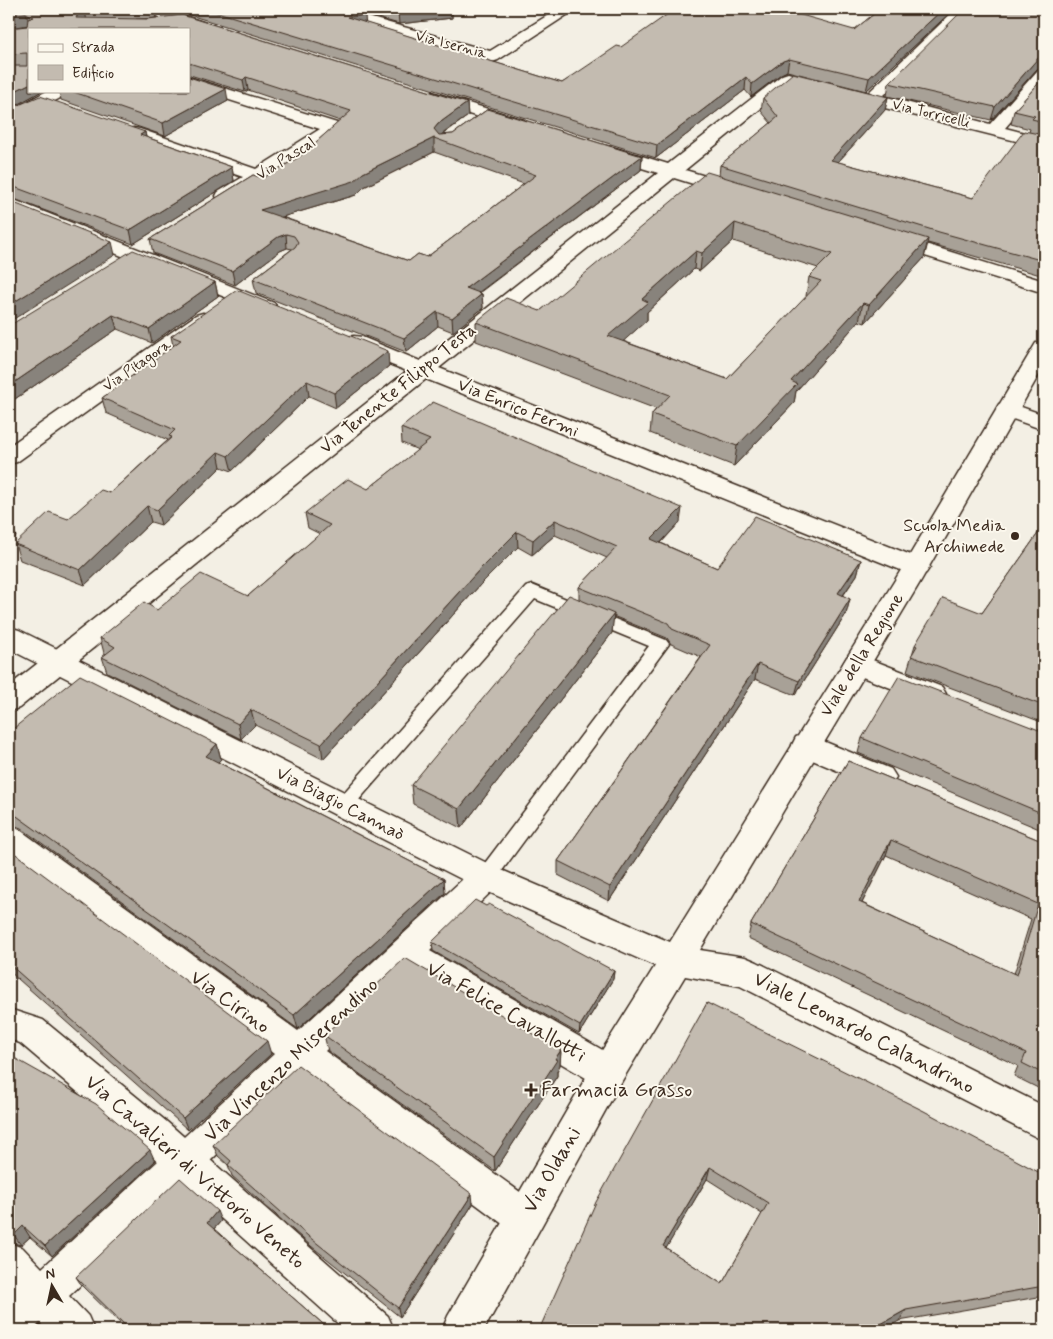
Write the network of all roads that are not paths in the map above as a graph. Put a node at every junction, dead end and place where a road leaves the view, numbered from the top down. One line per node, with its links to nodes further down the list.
1 (148, 9): 7 (street)
2 (323, 9): 3 (street, Via Isernia)
3 (568, 9)
4 (964, 9): 15 (street)
5 (208, 13): 7 (street)
6 (153, 25): 7 (street)
7 (185, 26): 8 (street)
8 (219, 31)
9 (1044, 73): 21 (street)
10 (797, 80): 24 (street, Via Tenente Filippo Testa)
11 (190, 82): 25 (street, Via Pascal)
12 (834, 90): 15 (street, Via Torricelli)
13 (419, 93): 16 (street)
14 (60, 99): 17 (street)
15 (870, 99): 21 (street, Via Torricelli)
16 (485, 114): 18 (street); 20 (street)
17 (9, 118)
18 (470, 125)
19 (117, 127): 25 (street)
20 (532, 128)
21 (994, 130): 22 (street, Via Torricelli)
22 (1044, 143)
23 (587, 145): 24 (street)
24 (670, 171): 26 (street); 36 (street, Via Tenente Filippo Testa)
25 (258, 176): 27 (street, Via Pascal)
26 (745, 194)
27 (208, 207)
28 (19, 208): 29 (street); 32 (street)
29 (9, 224)
30 (876, 235): 31 (street)
31 (1044, 287)
32 (245, 289): 33 (street); 39 (street, Via Pitagora)
33 (284, 314)
34 (339, 336): 36 (street, Via Enrico Fermi)
35 (1044, 348): 37 (street, Viale della Regione)
36 (422, 369): 40 (street, Via Enrico Fermi); 42 (street, Via Tenente Filippo Testa)
37 (1007, 409): 38 (street); 40 (street, Viale della Regione)
38 (1044, 423)
39 (9, 457)
40 (917, 567): 43 (street, Viale della Regione)
41 (9, 637): 42 (street, Via Biagio Cannaò)
42 (57, 661): 44 (street, Via Tenente Filippo Testa); 48 (street, Via Biagio Cannaò)
43 (857, 664): 45 (street); 46 (street, Viale della Regione)
44 (9, 701)
45 (955, 702)
46 (806, 746): 47 (street); 52 (street, Viale della Regione)
47 (907, 788)
48 (343, 805): 50 (street, Via Biagio Cannaò); 50 (lane)
49 (9, 839): 54 (street, Via Cirino)
50 (486, 877): 51 (street, Via Vincenzo Miserendino); 52 (street, Via Biagio Cannaò)
51 (404, 953): 54 (street, Via Vincenzo Miserendino); 55 (street, Via Felice Cavallotti)
52 (677, 960): 55 (street, Via Oldani); 56 (street, Viale Leonardo Calandrino)
53 (16, 1023): 57 (street, Via Cavalieri di Vittorio Veneto)
54 (299, 1052): 57 (street, Via Vincenzo Miserendino); 58 (street, Via Cirino)
55 (608, 1072): 58 (street, Via Oldani)
56 (1044, 1124)
57 (184, 1160): 60 (street, Via Vincenzo Miserendino); 63 (street, Via Cavalieri di Vittorio Veneto)
58 (525, 1218): 64 (street, Via Oldani)
59 (9, 1262): 60 (street)
60 (41, 1296): 61 (street, Via Vincenzo Miserendino); 62 (street)
61 (9, 1326)
62 (74, 1330)
63 (374, 1330)
64 (462, 1330)

